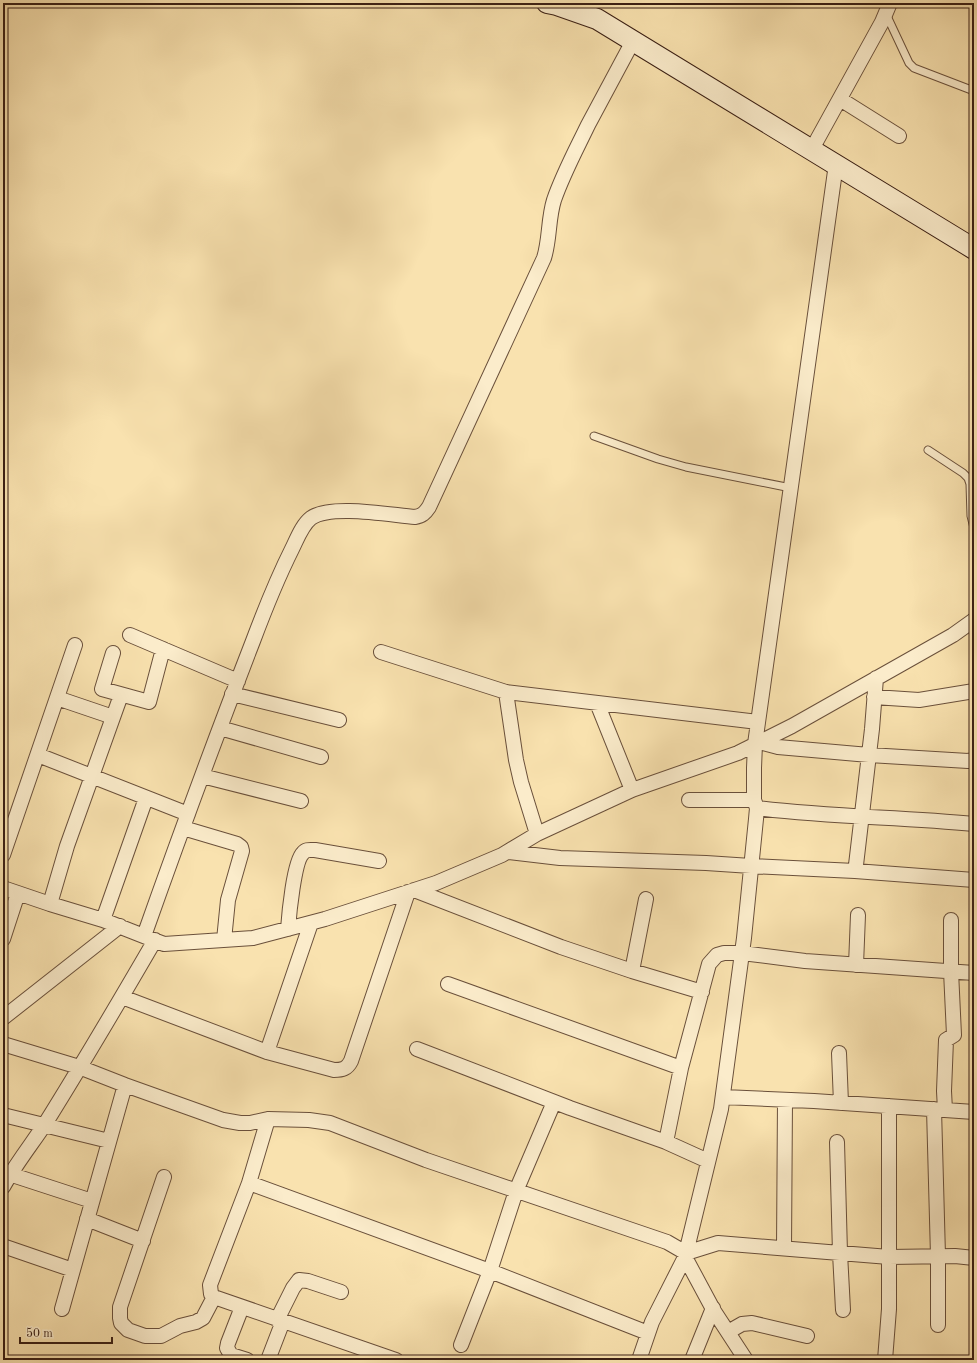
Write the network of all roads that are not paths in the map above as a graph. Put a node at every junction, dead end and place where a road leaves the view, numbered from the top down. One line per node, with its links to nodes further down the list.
1 (547, 3): 3 (street)
2 (888, 8): 4 (lane); 5 (street)
3 (633, 41): 7 (street); 21 (street)
4 (974, 91)
5 (840, 100): 6 (street); 7 (street)
6 (899, 136)
7 (812, 149): 8 (street)
8 (836, 164): 9 (street); 12 (street)
9 (974, 249)
10 (594, 436): 12 (lane)
11 (928, 450): 13 (lane)
12 (791, 488): 31 (street)
13 (974, 528)
14 (974, 620): 20 (street)
15 (130, 635): 17 (street)
16 (75, 645): 27 (street)
17 (162, 649): 21 (street); 25 (street)
18 (381, 652): 23 (street)
19 (113, 653): 25 (street)
20 (876, 678): 26 (street); 33 (street)
21 (238, 681): 24 (street)
22 (974, 690): 26 (street)
23 (506, 692): 28 (street); 49 (street)
24 (232, 694): 30 (street); 32 (street)
25 (121, 695): 29 (street)
26 (874, 697): 35 (street)
27 (57, 698): 29 (street); 34 (street)
28 (597, 703): 31 (street); 40 (street)
29 (113, 718): 38 (street)
30 (339, 720)
31 (758, 722): 33 (street)
32 (220, 728): 36 (street); 39 (street)
33 (757, 743): 35 (street); 40 (street); 44 (street)
34 (38, 755): 38 (street); 51 (street)
35 (869, 755): 37 (street); 46 (street)
36 (321, 756)
37 (974, 760)
38 (92, 776): 41 (street); 60 (street)
39 (202, 776): 43 (street); 45 (street)
40 (632, 790): 49 (street)
41 (146, 798): 45 (street); 62 (street)
42 (689, 800): 44 (street)
43 (301, 802)
44 (756, 804): 46 (street); 53 (street)
45 (188, 814): 48 (street)
46 (861, 816): 47 (street); 54 (street)
47 (974, 824)
48 (183, 828): 67 (street); 69 (street)
49 (537, 834): 50 (street)
50 (509, 852): 53 (street); 57 (street)
51 (3, 855)
52 (379, 861): 66 (street)
53 (751, 866): 54 (street); 70 (street)
54 (854, 871): 55 (street)
55 (974, 880)
56 (3, 888): 58 (street)
57 (411, 891): 64 (street); 72 (street); 81 (street)
58 (18, 893): 60 (street); 68 (street)
59 (646, 899): 72 (street)
60 (50, 904): 62 (street)
61 (858, 916): 71 (street)
62 (103, 920): 65 (street)
63 (951, 920): 73 (street)
64 (312, 923): 66 (street); 81 (street)
65 (120, 926): 67 (street); 78 (street)
66 (288, 929): 69 (street)
67 (149, 938): 69 (street); 77 (street)
68 (3, 939)
69 (224, 940)
70 (742, 953): 71 (street); 76 (street); 86 (street)
71 (856, 965): 73 (street)
72 (632, 971): 76 (street)
73 (951, 971): 74 (street); 91 (street)
74 (974, 973)
75 (448, 984): 84 (street)
76 (702, 992): 84 (street)
77 (122, 997): 81 (street); 83 (street)
78 (3, 1018)
79 (3, 1044): 83 (street)
80 (417, 1049): 88 (street)
81 (267, 1052)
82 (839, 1053): 89 (street)
83 (79, 1067): 85 (street); 95 (street)
84 (681, 1068): 97 (street)
85 (125, 1085): 94 (street); 96 (street)
86 (723, 1097): 87 (street); 99 (street)
87 (785, 1100): 89 (street); 109 (street)
88 (554, 1102): 97 (street); 104 (street)
89 (841, 1102): 90 (street)
90 (889, 1106): 91 (street); 113 (street)
91 (940, 1109): 92 (street); 112 (street)
92 (974, 1112)
93 (3, 1115): 95 (street)
94 (268, 1119): 102 (street); 104 (street)
95 (44, 1125): 96 (street); 100 (street)
96 (109, 1142): 105 (street)
97 (666, 1142): 99 (street)
98 (837, 1142): 110 (street)
99 (708, 1161): 111 (street)
100 (7, 1173): 103 (street); 105 (street)
101 (164, 1177): 107 (street)
102 (249, 1184): 116 (street); 118 (street)
103 (3, 1187)
104 (516, 1191): 111 (street); 116 (street)
105 (92, 1201): 106 (street)
106 (87, 1219): 107 (street); 115 (street)
107 (143, 1241): 118 (street)
108 (3, 1246): 115 (street)
109 (784, 1248): 110 (street); 111 (street)
110 (840, 1253): 113 (street); 122 (street)
111 (686, 1255): 120 (street); 126 (street)
112 (938, 1256): 113 (street); 114 (street); 124 (street)
113 (889, 1257): 135 (street)
114 (974, 1258)
115 (73, 1270): 121 (street)
116 (490, 1271): 126 (street); 128 (street)
117 (341, 1292): 123 (street)
118 (214, 1297): 119 (street)
119 (242, 1307): 123 (street); 129 (street)
120 (713, 1308): 125 (street); 133 (street)
121 (62, 1309)
122 (844, 1310)
123 (280, 1320): 130 (street); 131 (street)
124 (938, 1325)
125 (728, 1332): 127 (street); 134 (street)
126 (648, 1333): 132 (street)
127 (807, 1336)
128 (461, 1346)
129 (247, 1360)
130 (268, 1360)
131 (396, 1360)
132 (639, 1360)
133 (692, 1360)
134 (746, 1360)
135 (886, 1360)

